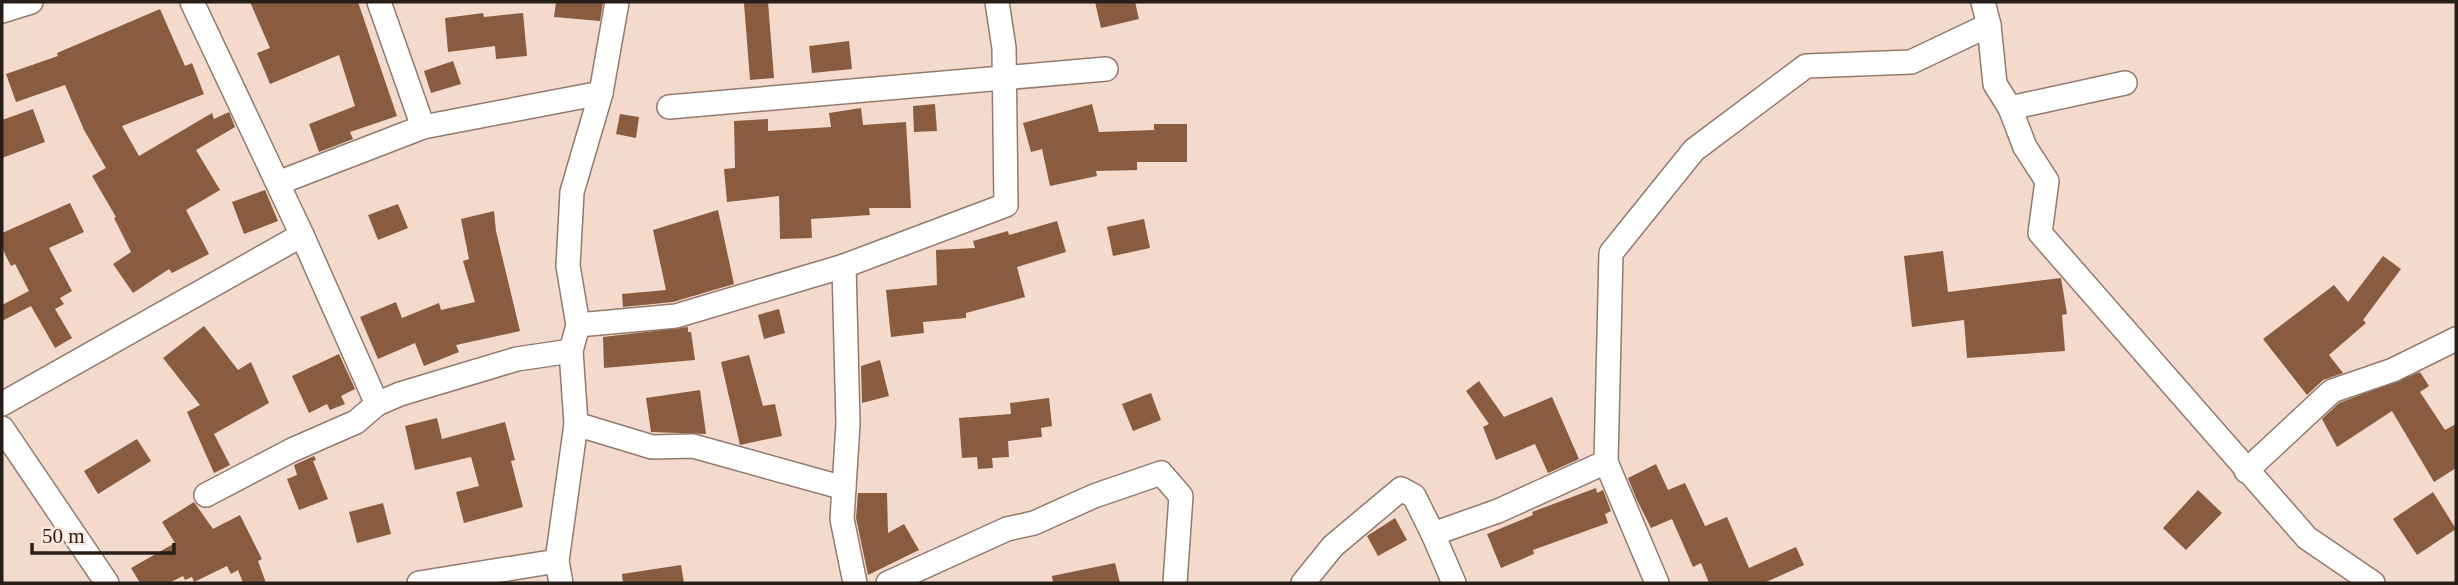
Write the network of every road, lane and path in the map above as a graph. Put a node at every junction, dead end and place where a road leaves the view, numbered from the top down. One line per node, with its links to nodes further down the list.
1 (31, 2): 7 (street)
2 (192, 2): 16 (street)
3 (379, 2): 15 (street)
4 (617, 2): 12 (street)
5 (997, 2): 10 (street)
6 (1983, 2): 8 (street)
7 (2, 11)
8 (1989, 25): 14 (street); 26 (street)
9 (1106, 69): 10 (street)
10 (1005, 77): 13 (street); 18 (street)
11 (2125, 83): 14 (street)
12 (601, 93): 15 (street); 19 (street)
13 (669, 107)
14 (2010, 108): 27 (street)
15 (423, 127): 16 (street)
16 (278, 183): 17 (street)
17 (302, 234): 22 (street); 23 (street)
18 (844, 266): 19 (street); 28 (street)
19 (578, 325): 21 (street)
20 (2456, 339): 27 (street)
21 (571, 351): 23 (street); 24 (street)
22 (2, 404)
23 (377, 404): 29 (street)
24 (576, 424): 28 (street); 31 (street)
25 (2, 428): 33 (street)
26 (1606, 462): 30 (street); 40 (street)
27 (2246, 471): 41 (street)
28 (844, 488): 35 (street)
29 (206, 495)
30 (1433, 534): 38 (street); 39 (street)
31 (559, 572): 34 (street)
32 (920, 577): 36 (street); 37 (street)
33 (107, 583)
34 (419, 583)
35 (855, 583)
36 (888, 583)
37 (1175, 583)
38 (1303, 583)
39 (1454, 583)
40 (1657, 583)
41 (2372, 583)

